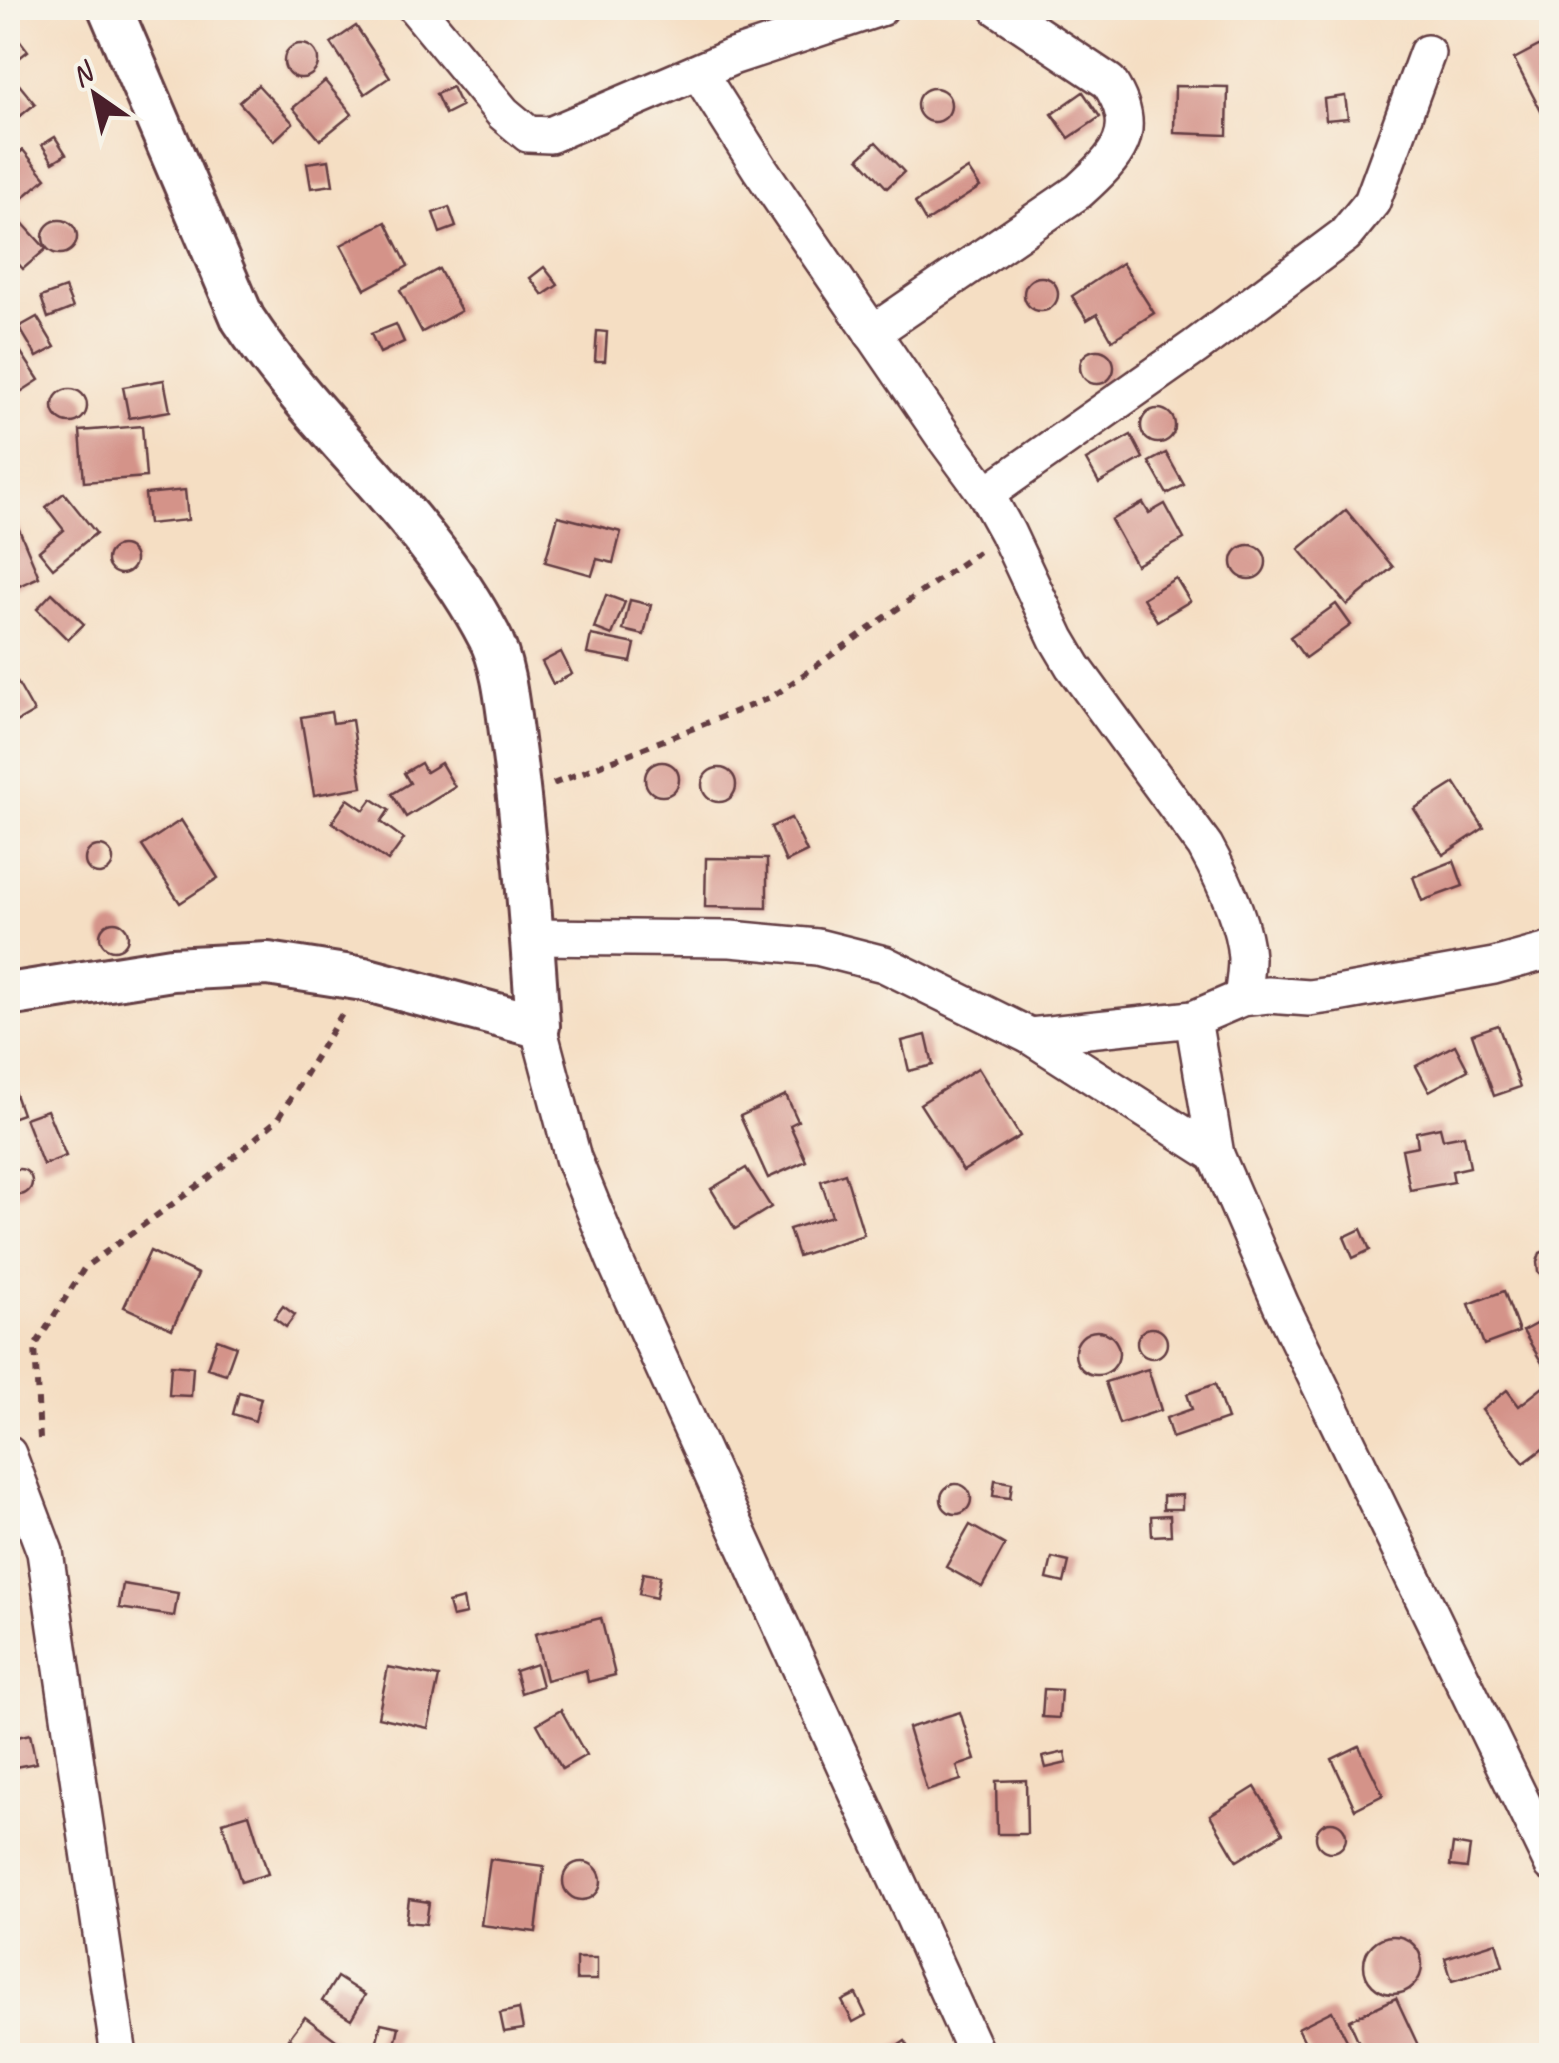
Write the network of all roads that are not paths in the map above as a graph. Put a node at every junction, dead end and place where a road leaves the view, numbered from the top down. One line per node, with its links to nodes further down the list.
1 (110, 8): 9 (street)
2 (416, 8): 6 (street)
3 (880, 8): 6 (street)
4 (998, 8): 7 (street)
5 (1427, 53): 8 (street)
6 (699, 73): 7 (street)
7 (872, 333): 8 (street)
8 (986, 494): 12 (street)
9 (532, 938): 14 (street); 15 (street)
10 (1552, 950): 12 (street)
11 (8, 995): 14 (street)
12 (1242, 998): 13 (street)
13 (1193, 1019): 15 (street); 16 (street)
14 (538, 1026): 20 (street)
15 (1030, 1036): 16 (street)
16 (1216, 1155): 18 (street)
17 (24, 1454): 19 (street)
18 (1552, 1864)
19 (119, 2056)
20 (978, 2056)

